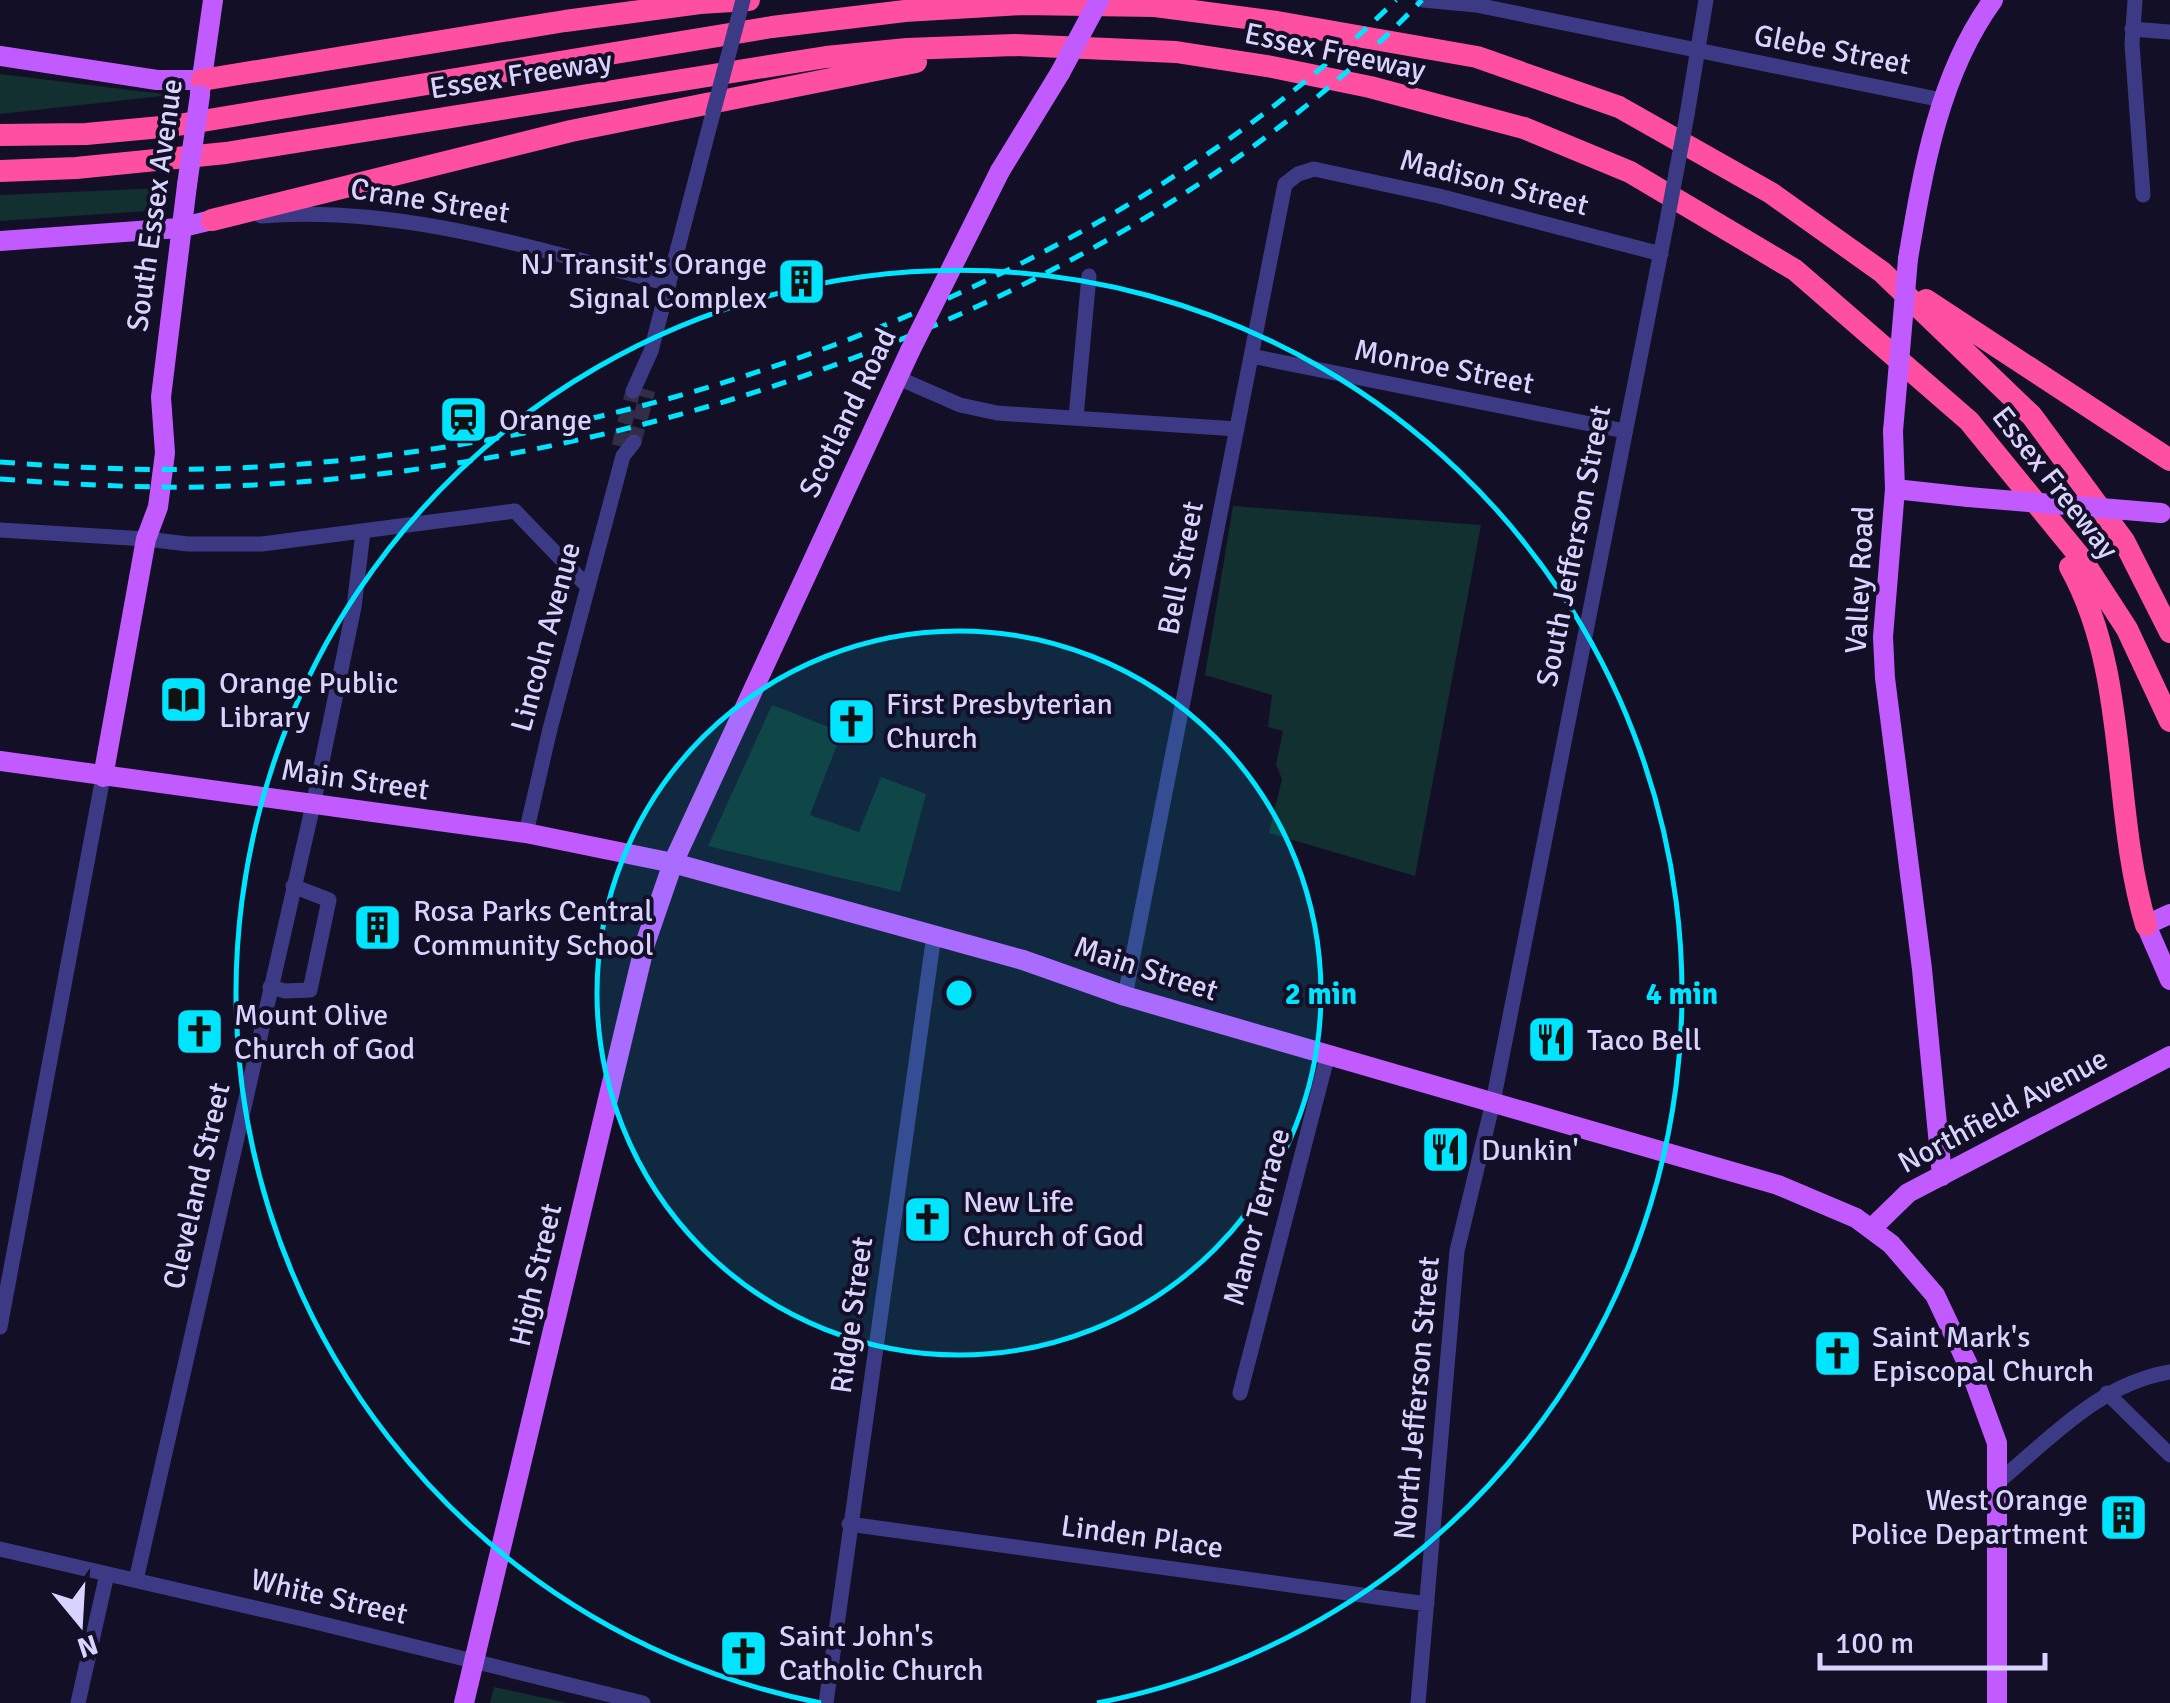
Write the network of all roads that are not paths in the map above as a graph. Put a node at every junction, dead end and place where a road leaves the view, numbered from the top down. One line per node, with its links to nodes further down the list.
1 (213, 0): 15 (main road, South Essex Avenue)
2 (746, 0): 15 (highway); 27 (street, bridge)
3 (1099, 0): 9 (highway); 29 (main road, Scotland Road, bridge)
4 (1423, 0): 8 (street, Glebe Street)
5 (1706, 0): 13 (street, South Jefferson Street)
6 (1993, 0): 16 (main road, Valley Road)
7 (2135, 0): 10 (street)
8 (1468, 3): 13 (street, Glebe Street)
9 (1156, 6): 17 (highway, Essex Freeway); 25 (highway, Essex Freeway)
10 (2132, 29): 11 (street); 20 (street)
11 (2170, 32)
12 (1014, 45): 19 (highway, Essex Freeway); 21 (highway); 37 (highway, Essex Freeway)
13 (1696, 50): 16 (street, Glebe Street); 24 (street, South Jefferson Street, bridge)
14 (0, 56): 15 (main road)
15 (201, 87): 22 (main road, South Essex Avenue, bridge)
16 (1942, 100): 36 (main road, Valley Road, bridge)
17 (0, 135)
18 (1314, 169): 24 (street, Madison Street); 28 (street, Bell Street)
19 (0, 171)
20 (2144, 195)
21 (212, 220): 22 (main road, Crane Street); 27 (street, Crane Street)
22 (179, 228): 23 (main road, Crane Street); 41 (main road, South Essex Avenue)
23 (0, 241)
24 (1661, 254): 33 (street, South Jefferson Street)
25 (1882, 272): 35 (highway); 43 (highway, Essex Freeway)
26 (1089, 276): 31 (street)
27 (668, 284): 30 (street)
28 (1251, 356): 32 (street, Bell Street); 33 (street, Monroe Street)
29 (896, 377): 31 (street); 49 (main road, Scotland Road)
30 (641, 390)
31 (1076, 417): 32 (street)
32 (1237, 429): 56 (street, Bell Street)
33 (1625, 431): 59 (street, South Jefferson Street)
34 (625, 448): 42 (street, Lincoln Avenue)
35 (2170, 460)
36 (1894, 489): 38 (main road, bridge); 60 (main road, Valley Road)
37 (2027, 490): 44 (highway, Essex Freeway); 52 (highway)
38 (2166, 514)
39 (0, 530): 41 (street)
40 (363, 532): 41 (street); 42 (street); 47 (street, Cleveland Street)
41 (146, 538): 46 (main road, South Essex Avenue)
42 (588, 587): 48 (street, Lincoln Avenue)
43 (2170, 632)
44 (2170, 721)
45 (0, 761): 46 (main road, Main Street)
46 (103, 777): 47 (main road, Main Street); 62 (street)
47 (313, 804): 48 (main road, Main Street); 50 (street, Cleveland Street)
48 (526, 833): 49 (main road, Main Street)
49 (673, 862): 53 (main road, Main Street); 73 (main road, High Street)
50 (292, 886): 55 (street, Cleveland Street); 55 (street)
51 (2170, 914): 52 (main road)
52 (2146, 925): 54 (main road)
53 (934, 935): 56 (main road, Main Street); 68 (street, Ridge Street)
54 (2170, 980)
55 (270, 987): 71 (street, Cleveland Street)
56 (1125, 996): 57 (main road, Main Street)
57 (1328, 1054): 59 (main road, Main Street); 64 (street, Manor Terrace)
58 (2170, 1056): 60 (main road, Northfield Avenue)
59 (1492, 1102): 61 (main road, Main Street); 72 (street, North Jefferson Street)
60 (1942, 1176): 61 (main road, Northfield Avenue)
61 (1872, 1228): 67 (main road, Main Street)
62 (0, 1327)
63 (2170, 1372): 65 (street)
64 (1240, 1393)
65 (2107, 1393): 66 (street); 67 (street)
66 (2170, 1455)
67 (1997, 1483): 79 (main road, Main Street)
68 (849, 1524): 72 (street, Linden Place); 77 (street, Ridge Street)
69 (0, 1549): 70 (street, White Street)
70 (106, 1574): 71 (street, White Street); 74 (street)
71 (136, 1580): 73 (street, White Street)
72 (1426, 1604): 78 (street, North Jefferson Street)
73 (474, 1660): 75 (main road, High Street); 76 (street, White Street)
74 (78, 1703)
75 (464, 1703)
76 (643, 1703)
77 (826, 1703)
78 (1418, 1703)
79 (1998, 1703)

